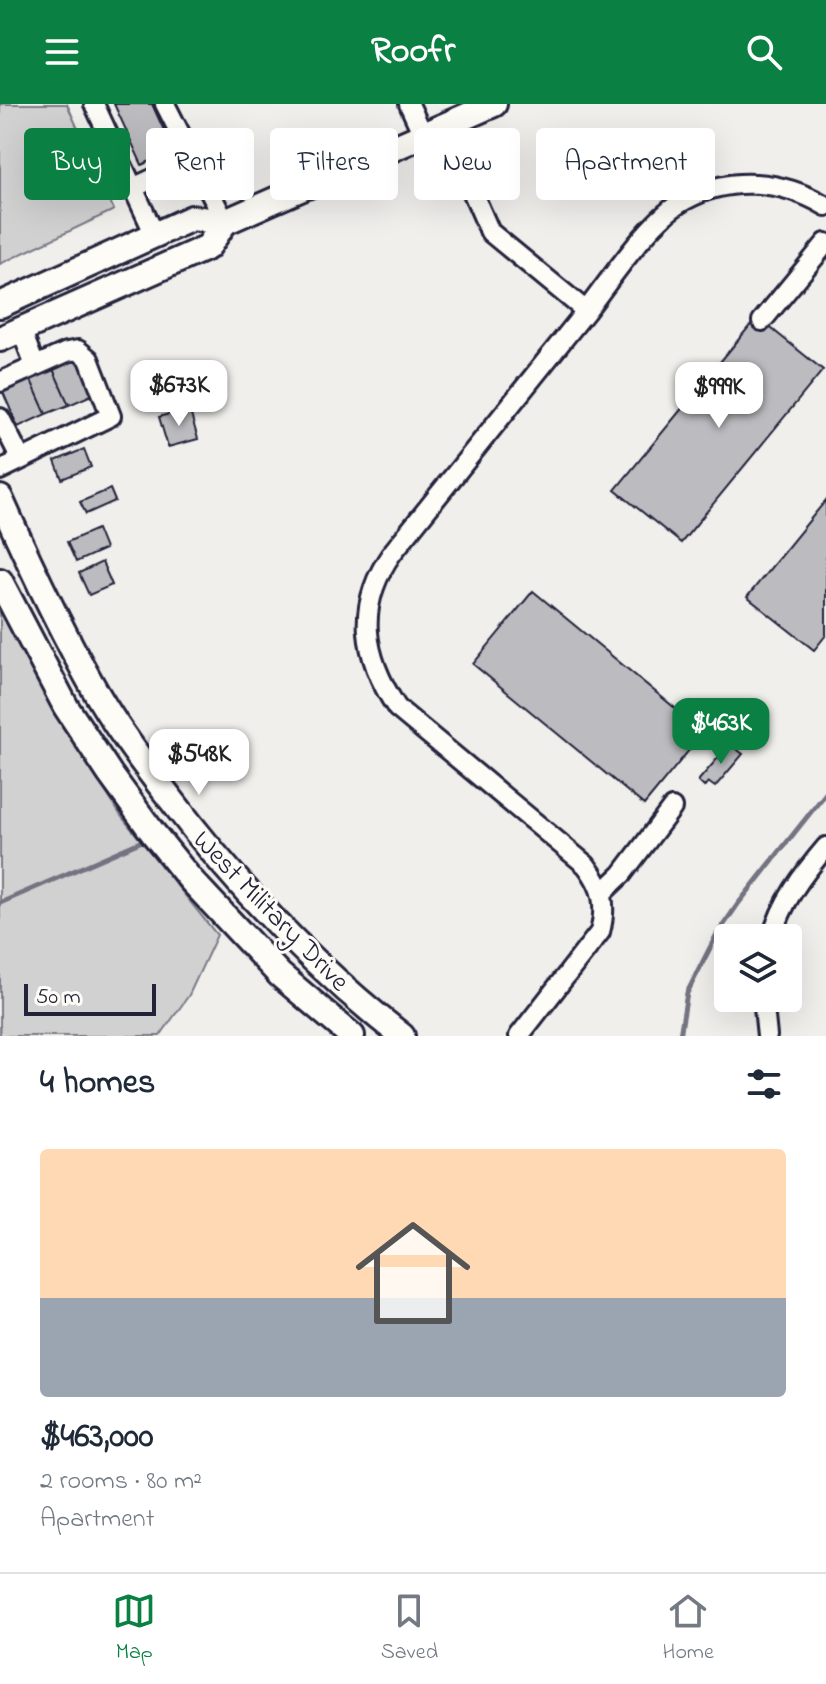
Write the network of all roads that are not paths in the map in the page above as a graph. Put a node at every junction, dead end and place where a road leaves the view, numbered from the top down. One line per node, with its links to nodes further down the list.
1 (94, 104): 9 (lane)
2 (165, 104): 12 (lane)
3 (409, 104): 5 (lane)
4 (479, 107): 6 (main road)
5 (430, 128)
6 (439, 128)
7 (414, 139): 12 (main road)
8 (146, 182): 9 (lane)
9 (133, 188): 13 (lane)
10 (472, 200): 16 (lane)
11 (826, 206): 16 (lane)
12 (225, 222): 13 (main road); 18 (main road)
13 (155, 235): 15 (main road)
14 (826, 243): 17 (lane)
15 (0, 305)
16 (586, 311): 30 (lane)
17 (762, 321)
18 (11, 334): 19 (lane)
19 (35, 366): 20 (lane); 22 (lane)
20 (0, 382)
21 (0, 418): 22 (lane)
22 (21, 459): 23 (lane)
23 (0, 470)
24 (0, 498): 27 (main road, West Military Drive)
25 (0, 581): 28 (main road, West Military Drive)
26 (672, 808): 30 (lane)
27 (181, 813): 28 (main road); 34 (main road, West Military Drive)
28 (153, 833): 33 (main road, West Military Drive)
29 (826, 847): 31 (lane)
30 (602, 893): 35 (lane)
31 (778, 924)
32 (764, 1012): 36 (lane)
33 (352, 1036)
34 (402, 1036)
35 (519, 1036)
36 (767, 1036)

